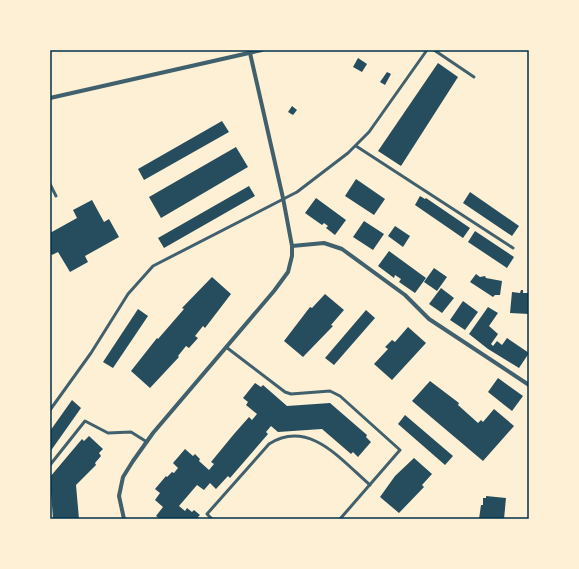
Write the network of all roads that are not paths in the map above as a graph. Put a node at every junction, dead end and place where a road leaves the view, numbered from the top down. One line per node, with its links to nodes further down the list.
1 (262, 50): 4 (street)
2 (427, 50): 7 (lane)
3 (434, 50): 5 (lane)
4 (250, 53): 6 (street); 10 (street)
5 (474, 77)
6 (50, 98)
7 (356, 146): 10 (lane); 12 (lane)
8 (50, 184): 9 (lane)
9 (56, 196)
10 (283, 198): 11 (street); 15 (lane)
11 (292, 246): 13 (street); 14 (street)
12 (513, 248)
13 (226, 348): 16 (street); 18 (lane)
14 (529, 385)
15 (50, 410)
16 (147, 442): 17 (lane); 19 (street)
17 (50, 466)
18 (370, 485): 20 (lane); 21 (lane)
19 (124, 519)
20 (212, 519)
21 (340, 519)

